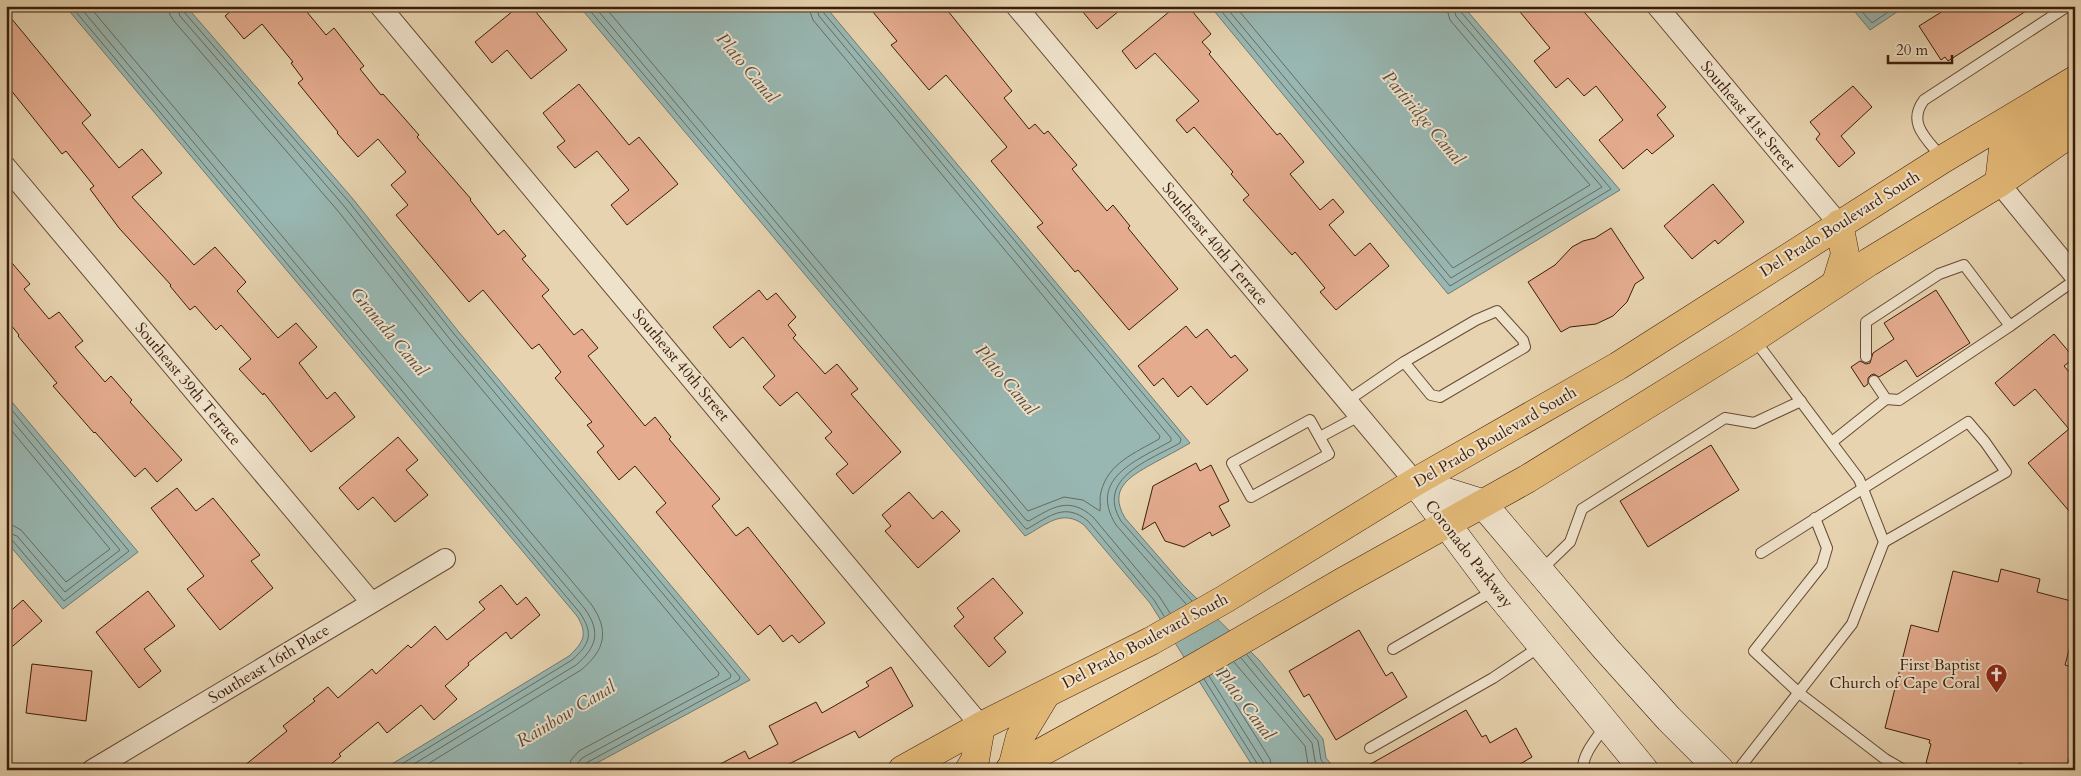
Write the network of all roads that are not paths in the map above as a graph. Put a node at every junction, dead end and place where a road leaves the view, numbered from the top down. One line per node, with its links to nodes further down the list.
1 (380, 6): 41 (street, Southeast 40th Street)
2 (1016, 6): 22 (street, Southeast 40th Terrace)
3 (1657, 6): 11 (street, Southeast 41st Street)
4 (2068, 6): 8 (lane)
5 (2075, 80): 8 (main road, Del Prado Boulevard South)
6 (2075, 100): 10 (main road)
7 (2075, 130): 10 (main road)
8 (1942, 159): 11 (main road, Del Prado Boulevard South)
9 (6, 167): 35 (street, Southeast 39th Terrace)
10 (1999, 183): 12 (street); 14 (main road)
11 (1839, 224): 14 (main road); 25 (main road, Del Prado Boulevard South)
12 (2075, 276)
13 (2075, 280): 15 (lane)
14 (1836, 283): 16 (main road)
15 (2010, 326): 17 (lane); 20 (lane)
16 (1753, 338): 21 (lane); 27 (main road)
17 (1866, 358)
18 (1404, 362): 18 (lane); 22 (lane)
19 (1874, 381): 20 (lane)
20 (1886, 399): 24 (lane)
21 (1801, 402): 24 (lane); 33 (lane)
22 (1353, 408): 23 (lane); 25 (street, Southeast 40th Terrace)
23 (1320, 438): 23 (lane)
24 (1832, 442): 26 (lane)
25 (1415, 482): 27 (street, Coronado Parkway); 29 (street, Coronado Parkway); 39 (main road, Del Prado Boulevard South)
26 (1863, 487): 28 (lane); 30 (lane); 30 (lane)
27 (1482, 503): 29 (main road); 33 (street)
28 (1815, 518): 31 (lane); 38 (lane)
29 (1445, 524): 34 (street, Coronado Parkway); 43 (main road)
30 (1884, 542): 38 (lane)
31 (1761, 553)
32 (445, 559): 35 (street, Southeast 16th Place)
33 (1540, 572): 49 (street)
34 (1496, 590): 36 (street, Coronado Parkway); 37 (lane)
35 (371, 602): 44 (street, Southeast 16th Place)
36 (1542, 645): 40 (street, Coronado Parkway); 42 (lane)
37 (1393, 649)
38 (1799, 693): 50 (lane); 51 (lane)
39 (1046, 694): 41 (main road, Del Prado Boulevard South); 43 (main road)
40 (1607, 724): 47 (lane); 48 (street, Coronado Parkway)
41 (981, 726): 45 (main road, Del Prado Boulevard South); 46 (main road)
42 (1370, 748)
43 (1011, 769)
44 (92, 770)
45 (902, 770)
46 (969, 770)
47 (1583, 770)
48 (1644, 770)
49 (1720, 770)
50 (1738, 770)
51 (1904, 770)

